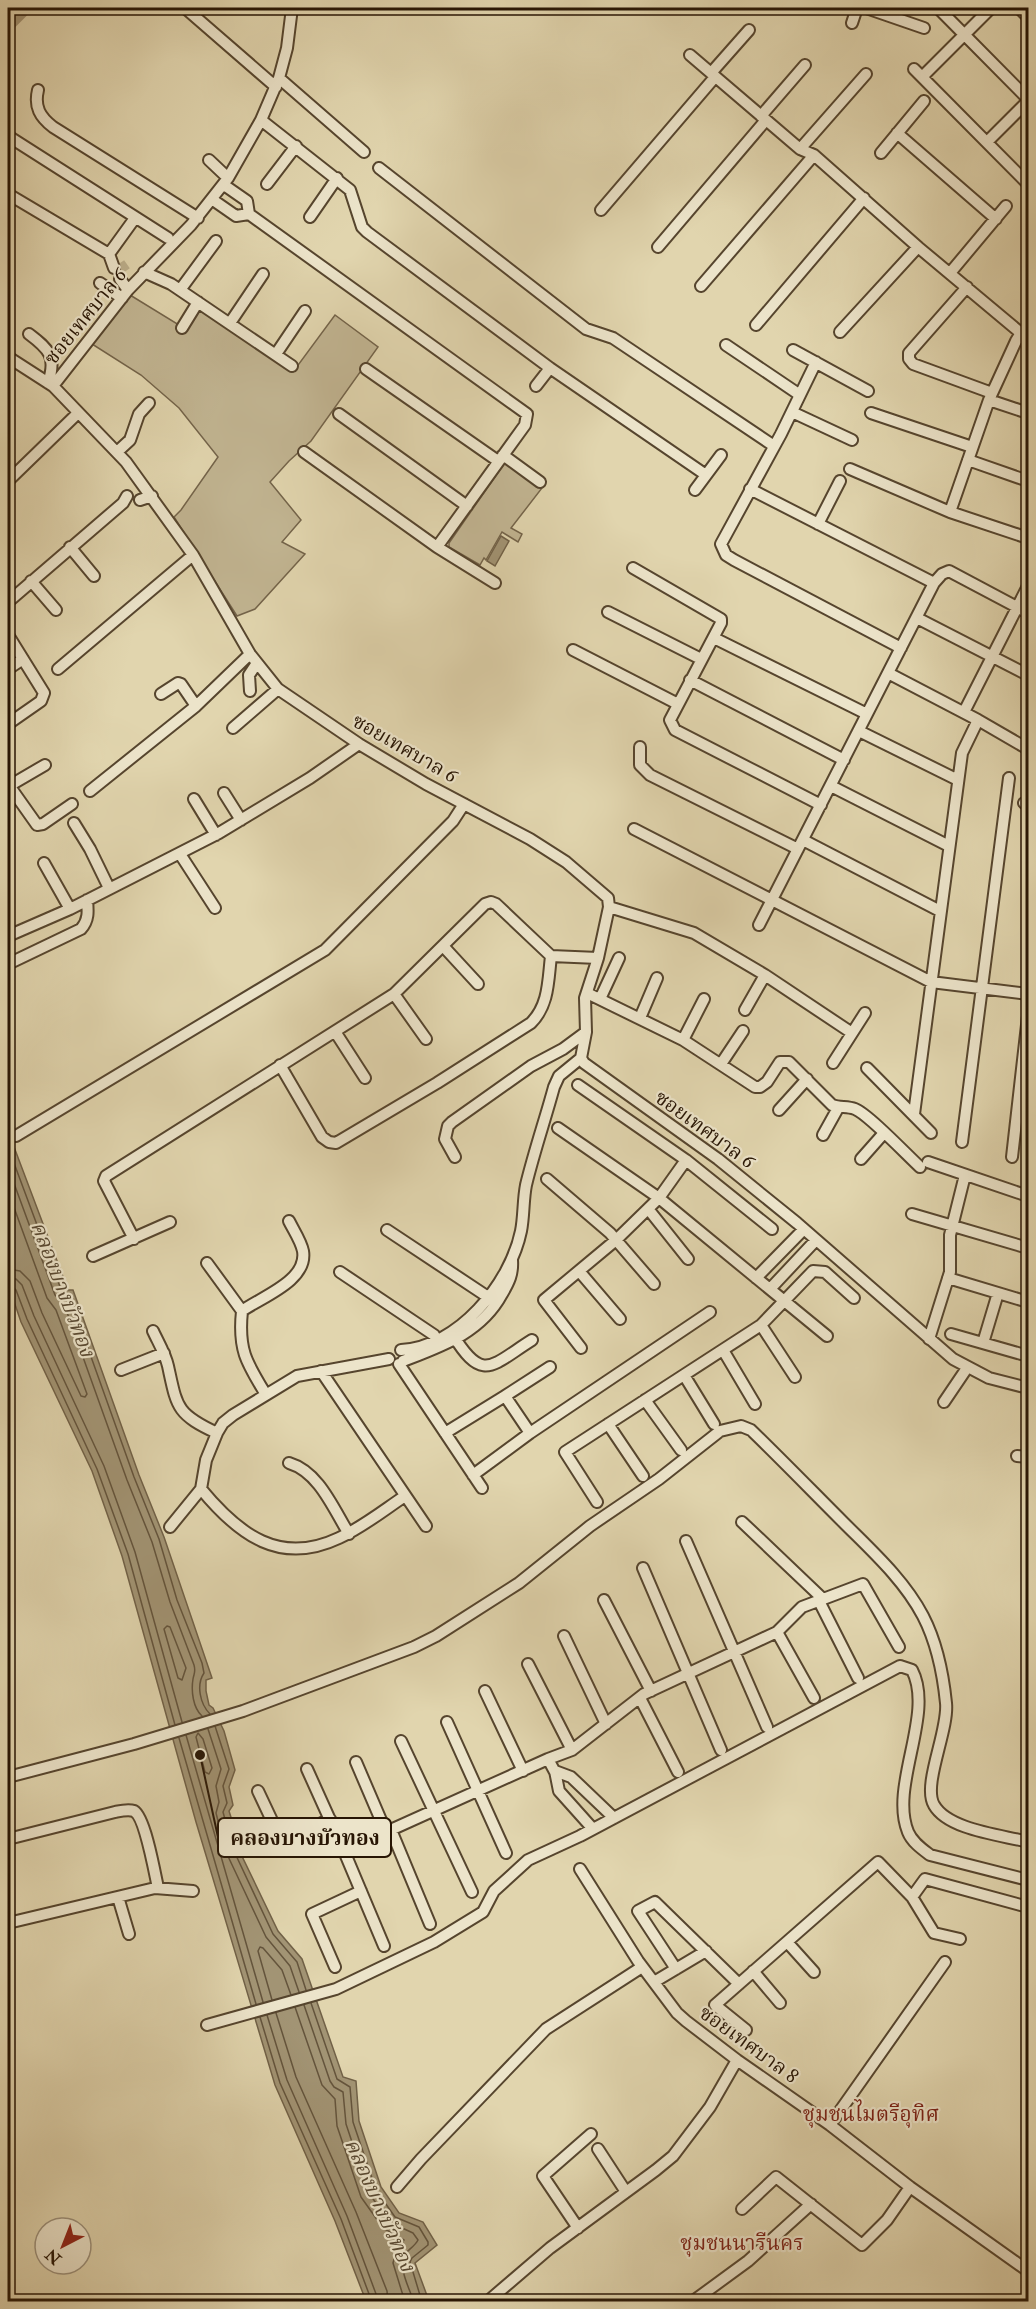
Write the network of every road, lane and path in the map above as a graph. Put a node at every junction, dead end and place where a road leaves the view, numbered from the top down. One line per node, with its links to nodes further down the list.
1 (185, 8): 17 (street)
2 (292, 8): 17 (street, ซอยเทศบาล 6)
3 (857, 8): 9 (street)
4 (866, 8): 10 (street)
5 (938, 8): 12 (street)
6 (991, 8): 12 (street)
7 (1019, 8): 8 (street)
8 (1029, 17)
9 (852, 23)
10 (924, 28)
11 (748, 30): 16 (street)
12 (964, 34): 19 (street); 25 (street)
13 (690, 55): 16 (street)
14 (805, 65): 21 (street)
15 (866, 74): 27 (street)
16 (713, 75): 21 (street); 41 (street)
17 (277, 82): 22 (street, ซอยเทศบาล 6); 28 (street)
18 (38, 90): 45 (street)
19 (1029, 100): 25 (street)
20 (924, 101): 23 (street)
21 (764, 118): 27 (street); 49 (street)
22 (261, 120): 26 (street); 34 (street, ซอยเทศบาล 6)
23 (897, 133): 29 (street); 46 (street)
24 (8, 136): 43 (street)
25 (987, 142): 36 (street)
26 (296, 147): 33 (street); 35 (street)
27 (800, 149): 30 (street)
28 (364, 152)
29 (881, 153)
30 (814, 155): 38 (street); 56 (street)
31 (209, 160): 34 (street)
32 (379, 168): 88 (street)
33 (337, 178): 44 (street); 74 (street)
34 (226, 182): 39 (street, ซอยเทศบาล 6); 42 (street)
35 (267, 184)
36 (1029, 184)
37 (8, 194): 51 (street)
38 (864, 198): 50 (street); 63 (street)
39 (213, 200): 42 (street); 45 (street, ซอยเทศบาล 6)
40 (1006, 206): 46 (street)
41 (601, 210)
42 (249, 214): 93 (street)
43 (135, 218): 47 (street); 51 (street)
44 (310, 218)
45 (198, 219): 52 (street, ซอยเทศบาล 6)
46 (996, 219): 53 (street)
47 (168, 238)
48 (216, 242): 59 (street)
49 (658, 247)
50 (918, 247): 53 (street); 65 (street)
51 (117, 266): 58 (street)
52 (144, 272): 58 (street, ซอยเทศบาล 6); 59 (street)
53 (950, 273): 57 (street)
54 (263, 274): 62 (street)
55 (100, 283): 58 (street)
56 (701, 286)
57 (967, 287): 67 (street); 80 (street)
58 (128, 290): 76 (street, ซอยเทศบาล 6)
59 (180, 290): 60 (street)
60 (198, 302): 62 (street); 64 (street)
61 (306, 311): 70 (street)
62 (230, 323): 70 (street)
63 (756, 325)
64 (182, 328)
65 (840, 332)
66 (29, 334): 76 (street)
67 (1025, 336): 80 (street)
68 (726, 345): 79 (street)
69 (794, 350): 72 (street)
70 (276, 354): 73 (street)
71 (8, 357): 76 (street)
72 (816, 362): 78 (street); 79 (street)
73 (292, 366)
74 (550, 368): 77 (street); 96 (street)
75 (366, 369): 93 (street)
76 (50, 384): 83 (street, ซอยเทศบาล 6)
77 (536, 386)
78 (868, 392)
79 (800, 395): 82 (street)
80 (990, 396): 85 (street); 89 (street)
81 (149, 403): 90 (street)
82 (792, 412): 87 (street); 88 (street)
83 (78, 413): 90 (street, ซอยเทศบาล 6); 97 (street)
84 (871, 413): 89 (street)
85 (1029, 413)
86 (339, 414): 106 (street)
87 (852, 440)
88 (774, 446): 102 (street)
89 (972, 447): 94 (street)
90 (117, 452): 98 (street, ซอยเทศบาล 6)
91 (304, 452): 111 (street)
92 (721, 455): 96 (street)
93 (501, 458): 101 (street); 106 (street)
94 (968, 460): 100 (street); 107 (street)
95 (850, 469): 107 (street)
96 (706, 475): 103 (street)
97 (8, 481)
98 (140, 481): 104 (street, ซอยเทศบาล 6); 105 (street)
99 (840, 481): 108 (street)
100 (1029, 481)
101 (540, 483)
102 (750, 489): 108 (street); 127 (street)
103 (695, 490)
104 (152, 496): 105 (street); 112 (street, ซอยเทศบาล 6)
105 (131, 498): 110 (street)
106 (467, 506): 111 (street)
107 (950, 512): 109 (street)
108 (818, 524): 117 (street)
109 (1029, 538)
110 (70, 547): 114 (street); 115 (street)
111 (437, 547): 116 (street)
112 (193, 555): 130 (street, ซอยเทศบาล 6); 134 (street)
113 (633, 568): 126 (street)
114 (94, 576)
115 (31, 581): 119 (street); 121 (street)
116 (495, 583)
117 (934, 583): 120 (street); 124 (street)
118 (1028, 586): 120 (street)
119 (8, 602)
120 (1017, 607): 123 (street); 129 (street)
121 (56, 610)
122 (608, 612): 132 (street)
123 (1029, 613)
124 (916, 618): 127 (street); 129 (street)
125 (8, 635): 131 (street)
126 (714, 638): 132 (street); 144 (street)
127 (901, 648): 135 (street)
128 (573, 650): 141 (street)
129 (992, 656): 136 (street); 143 (street)
130 (253, 658): 138 (street, ซอยเทศบาล 6); 139 (street); 142 (street)
131 (23, 659): 133 (street); 146 (street)
132 (701, 659): 137 (street)
133 (8, 669)
134 (58, 669)
135 (888, 673): 143 (street); 144 (street)
136 (1029, 675)
137 (690, 680): 141 (street); 152 (street)
138 (278, 689): 147 (street); 149 (street, ซอยเทศบาล 6)
139 (249, 691)
140 (161, 694): 142 (street)
141 (678, 704): 163 (street)
142 (196, 706): 158 (street)
143 (964, 712): 145 (street)
144 (867, 714): 148 (street)
145 (978, 720): 151 (street); 155 (street)
146 (8, 724)
147 (233, 728)
148 (859, 731): 152 (street); 155 (street)
149 (359, 744): 162 (street, ซอยเทศบาล 6); 164 (street)
150 (640, 747): 168 (street)
151 (1029, 749)
152 (844, 760): 157 (street)
153 (45, 765): 156 (street)
154 (1009, 778): 190 (street)
155 (958, 780): 169 (street)
156 (8, 785): 161 (street)
157 (831, 786): 163 (street); 169 (street)
158 (90, 791)
159 (224, 792): 164 (street)
160 (194, 799): 167 (street)
161 (72, 804)
162 (465, 804): 175 (street, ซอยเทศบาล 6); 223 (street)
163 (821, 804): 168 (street)
164 (241, 820): 167 (street)
165 (74, 823): 172 (street)
166 (634, 829): 173 (street)
167 (216, 835): 170 (street)
168 (800, 845): 173 (street); 178 (street)
169 (949, 846): 178 (street)
170 (180, 854): 172 (street); 176 (street)
171 (44, 863): 177 (street)
172 (109, 888): 174 (street)
173 (772, 899): 179 (street); 188 (street)
174 (87, 900): 177 (street); 185 (street)
175 (609, 907): 183 (street); 186 (street)
176 (215, 908)
177 (70, 909): 180 (street)
178 (940, 911): 188 (street)
179 (759, 925)
180 (8, 936)
181 (443, 946): 182 (street); 189 (street); 192 (street)
182 (551, 956): 183 (street); 210 (street)
183 (598, 958): 191 (street)
184 (619, 958): 194 (street)
185 (8, 964)
186 (765, 975): 196 (street); 203 (street)
187 (657, 978): 199 (street)
188 (931, 982): 190 (street); 218 (street)
189 (478, 984)
190 (982, 988): 193 (street); 224 (street)
191 (587, 993): 194 (street); 201 (street)
192 (394, 994): 202 (street); 204 (street)
193 (1029, 994)
194 (600, 999): 199 (street)
195 (704, 999): 205 (street)
196 (745, 1010)
197 (865, 1012): 203 (street)
198 (1029, 1016): 226 (street)
199 (640, 1018): 205 (street)
200 (743, 1031): 209 (street)
201 (586, 1032): 206 (street); 207 (street)
202 (336, 1033): 210 (street); 213 (street)
203 (852, 1033): 208 (street)
204 (426, 1039)
205 (683, 1040): 209 (street)
206 (563, 1049): 211 (street); 225 (street)
207 (581, 1058): 211 (street); 239 (street, ซอยเทศบาล 6)
208 (833, 1063)
209 (721, 1064): 214 (street)
210 (280, 1065): 241 (street)
211 (571, 1065): 257 (street)
212 (867, 1068): 218 (street)
213 (364, 1078)
214 (807, 1079): 216 (street); 217 (street)
215 (578, 1085): 228 (street)
216 (838, 1108): 220 (street); 222 (street)
217 (779, 1110)
218 (914, 1114): 221 (street)
219 (558, 1128): 232 (street)
220 (884, 1133): 227 (street); 229 (street)
221 (931, 1133)
222 (823, 1135)
223 (16, 1136)
224 (962, 1142)
225 (455, 1157)
226 (1012, 1157)
227 (861, 1159)
228 (686, 1160): 232 (street); 238 (street)
229 (965, 1175): 231 (street); 237 (street)
230 (547, 1179): 242 (street)
231 (1029, 1196)
232 (659, 1198): 233 (street); 250 (street)
233 (649, 1209): 242 (street); 246 (street)
234 (912, 1214): 237 (street)
235 (289, 1221): 259 (street)
236 (170, 1222): 241 (street)
237 (952, 1225): 244 (street); 251 (street)
238 (772, 1229)
239 (804, 1229): 243 (street, ซอยเทศบาล 6); 250 (street)
240 (387, 1230): 257 (street)
241 (134, 1239): 245 (street)
242 (616, 1240): 248 (street); 252 (street)
243 (816, 1240): 253 (street); 267 (street, ซอยเทศบาล 6)
244 (1029, 1248)
245 (93, 1256)
246 (688, 1259)
247 (207, 1263): 259 (street)
248 (579, 1271): 261 (street); 271 (street)
249 (340, 1272): 269 (street)
250 (756, 1278): 253 (street)
251 (948, 1278): 254 (street); 267 (street)
252 (654, 1284)
253 (770, 1288): 256 (street)
254 (998, 1293): 258 (street); 270 (street)
255 (854, 1298): 256 (street)
256 (784, 1300): 262 (street); 266 (street)
257 (493, 1301): 265 (street)
258 (1029, 1302)
259 (242, 1311): 283 (street)
260 (710, 1312): 292 (street)
261 (620, 1320)
262 (761, 1325): 272 (street); 281 (street)
263 (153, 1331): 273 (street)
264 (951, 1334): 270 (street)
265 (454, 1336): 268 (street); 269 (street)
266 (827, 1336)
267 (929, 1339): 277 (street, ซอยเทศบาล 6)
268 (532, 1340)
269 (439, 1343): 275 (street)
270 (983, 1343): 274 (street)
271 (581, 1348)
272 (723, 1350): 280 (street); 287 (street)
273 (164, 1353): 278 (street); 290 (street)
274 (1029, 1356)
275 (398, 1359): 279 (street); 291 (street)
276 (550, 1367): 284 (street)
277 (967, 1368): 282 (street, ซอยเทศบาล 6); 286 (street)
278 (121, 1370)
279 (321, 1371): 283 (street); 299 (street)
280 (684, 1375): 285 (street); 289 (street)
281 (795, 1377)
282 (1029, 1388)
283 (266, 1393): 290 (street)
284 (506, 1396): 291 (street); 292 (street)
285 (645, 1400): 288 (street); 293 (street)
286 (944, 1402)
287 (755, 1404)
288 (608, 1424): 296 (street); 300 (street)
289 (714, 1424)
290 (217, 1433): 298 (street)
291 (445, 1433): 295 (street)
292 (530, 1433): 295 (street)
293 (681, 1450)
294 (289, 1462): 304 (street)
295 (473, 1475): 297 (street)
296 (643, 1476)
297 (482, 1488)
298 (201, 1490): 303 (street); 304 (street)
299 (405, 1496): 302 (street); 304 (street)
300 (597, 1502)
301 (742, 1522): 308 (street)
302 (426, 1526)
303 (170, 1527)
304 (349, 1534)
305 (686, 1541): 312 (street)
306 (643, 1568): 314 (street)
307 (604, 1600): 317 (street)
308 (821, 1600): 309 (street); 311 (street); 315 (street)
309 (777, 1632): 312 (street); 319 (street)
310 (564, 1636): 321 (street)
311 (899, 1647)
312 (735, 1652): 314 (street); 322 (street)
313 (528, 1664): 324 (street)
314 (690, 1673): 317 (street); 325 (street)
315 (858, 1678)
316 (485, 1691): 329 (street)
317 (651, 1691): 318 (street)
318 (640, 1698): 321 (street); 331 (street)
319 (814, 1698)
320 (447, 1722): 333 (street)
321 (606, 1724): 324 (street)
322 (768, 1727)
323 (401, 1740): 335 (street)
324 (572, 1750): 326 (street)
325 (721, 1750)
326 (548, 1760): 329 (street); 330 (street)
327 (356, 1762): 339 (street)
328 (307, 1769): 337 (street)
329 (523, 1771): 333 (street)
330 (555, 1772): 336 (street); 338 (street)
331 (678, 1772)
332 (8, 1777): 341 (street)
333 (479, 1790): 335 (street); 343 (street)
334 (258, 1791): 337 (street)
335 (433, 1811): 339 (street); 349 (street)
336 (614, 1818): 338 (street); 345 (street)
337 (330, 1819): 342 (street)
338 (593, 1829): 369 (street)
339 (389, 1831): 342 (street); 354 (street)
340 (8, 1839): 346 (street)
341 (1029, 1842)
342 (344, 1851): 348 (street)
343 (506, 1853)
344 (580, 1869): 362 (street, ซอยเทศบาล 8)
345 (1029, 1880)
346 (158, 1888): 347 (street); 350 (street)
347 (193, 1891)
348 (361, 1891): 358 (street); 361 (street)
349 (472, 1892)
350 (118, 1897): 353 (street); 355 (street)
351 (912, 1897): 352 (street); 356 (street); 357 (street)
352 (1029, 1907)
353 (8, 1923)
354 (430, 1924)
355 (129, 1934)
356 (960, 1940)
357 (787, 1942): 364 (street); 365 (street)
358 (384, 1946)
359 (706, 1952): 363 (street); 363 (street); 367 (street)
360 (945, 1962): 372 (street)
361 (335, 1967)
362 (642, 1967): 366 (street, ซอยเทศบาล 8); 375 (street)
363 (676, 1969): 366 (street)
364 (753, 1971): 367 (street); 368 (street)
365 (814, 1972)
366 (654, 1982): 371 (street, ซอยเทศบาล 8)
367 (739, 1984): 370 (street)
368 (780, 2003)
369 (207, 2025)
370 (746, 2030)
371 (736, 2060): 372 (street, ซอยเทศบาล 8); 377 (street)
372 (830, 2125): 376 (street, ซอยเทศบาล 8)
373 (591, 2134): 380 (street)
374 (598, 2149): 377 (street)
375 (397, 2187)
376 (910, 2187): 378 (street); 381 (street, ซอยเทศบาล 8)
377 (626, 2192): 380 (street)
378 (811, 2204): 379 (street); 383 (street)
379 (742, 2209)
380 (578, 2228): 382 (street)
381 (1029, 2271)
382 (487, 2301)
383 (692, 2301)

